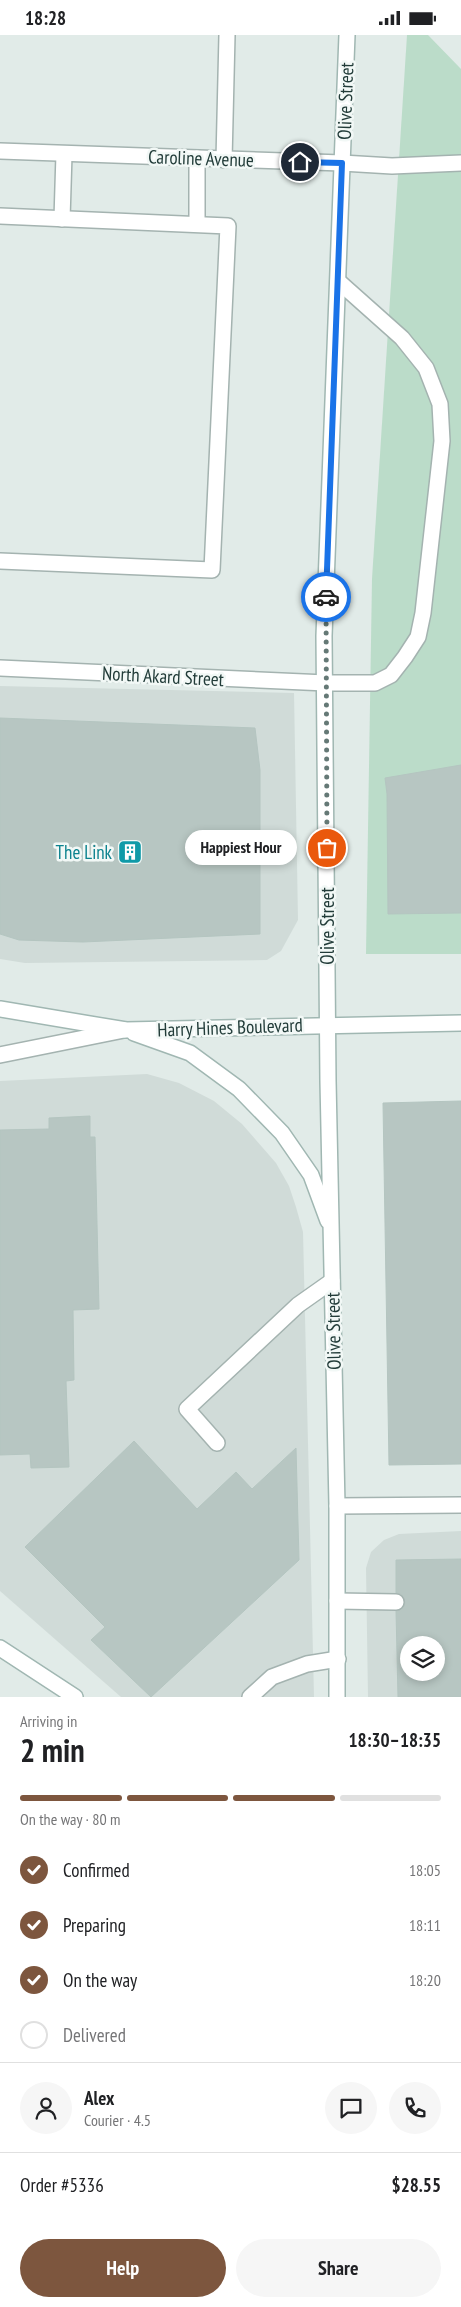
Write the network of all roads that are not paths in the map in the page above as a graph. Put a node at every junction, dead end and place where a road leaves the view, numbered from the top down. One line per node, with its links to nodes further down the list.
1 (228, 35): 6 (main road)
2 (347, 35): 7 (main road, Olive Street)
3 (0, 151): 4 (main road, Caroline Avenue)
4 (64, 154): 5 (main road, Caroline Avenue); 10 (main road)
5 (197, 158): 6 (main road, Caroline Avenue); 11 (main road)
6 (224, 160): 7 (main road, Caroline Avenue)
7 (342, 163): 8 (main road, Caroline Avenue); 12 (main road, Olive Street)
8 (461, 163)
9 (0, 216): 10 (main road)
10 (62, 219): 11 (main road)
11 (197, 223): 13 (main road)
12 (338, 281): 15 (main road, Olive Street); 15 (main road, North Akard Street)
13 (0, 561)
14 (0, 668): 15 (main road, North Akard Street)
15 (326, 683): 18 (main road, Olive Street)
16 (0, 1009): 19 (main road, Harry Hines Boulevard)
17 (461, 1023): 18 (main road, Harry Hines Boulevard)
18 (328, 1025): 19 (main road, Harry Hines Boulevard); 21 (main road, Olive Street)
19 (126, 1030): 20 (main road); 21 (main road)
20 (0, 1055)
21 (332, 1232): 22 (main road, Olive Street)
22 (332, 1281): 23 (main road); 25 (main road, Olive Street)
23 (217, 1443)
24 (461, 1505): 25 (main road)
25 (337, 1506): 26 (main road, Olive Street)
26 (337, 1601): 27 (main road); 29 (main road, Olive Street)
27 (396, 1602)
28 (0, 1648): 30 (main road)
29 (338, 1659): 31 (main road); 32 (main road, Olive Street)
30 (75, 1697)
31 (250, 1697)
32 (337, 1697)

